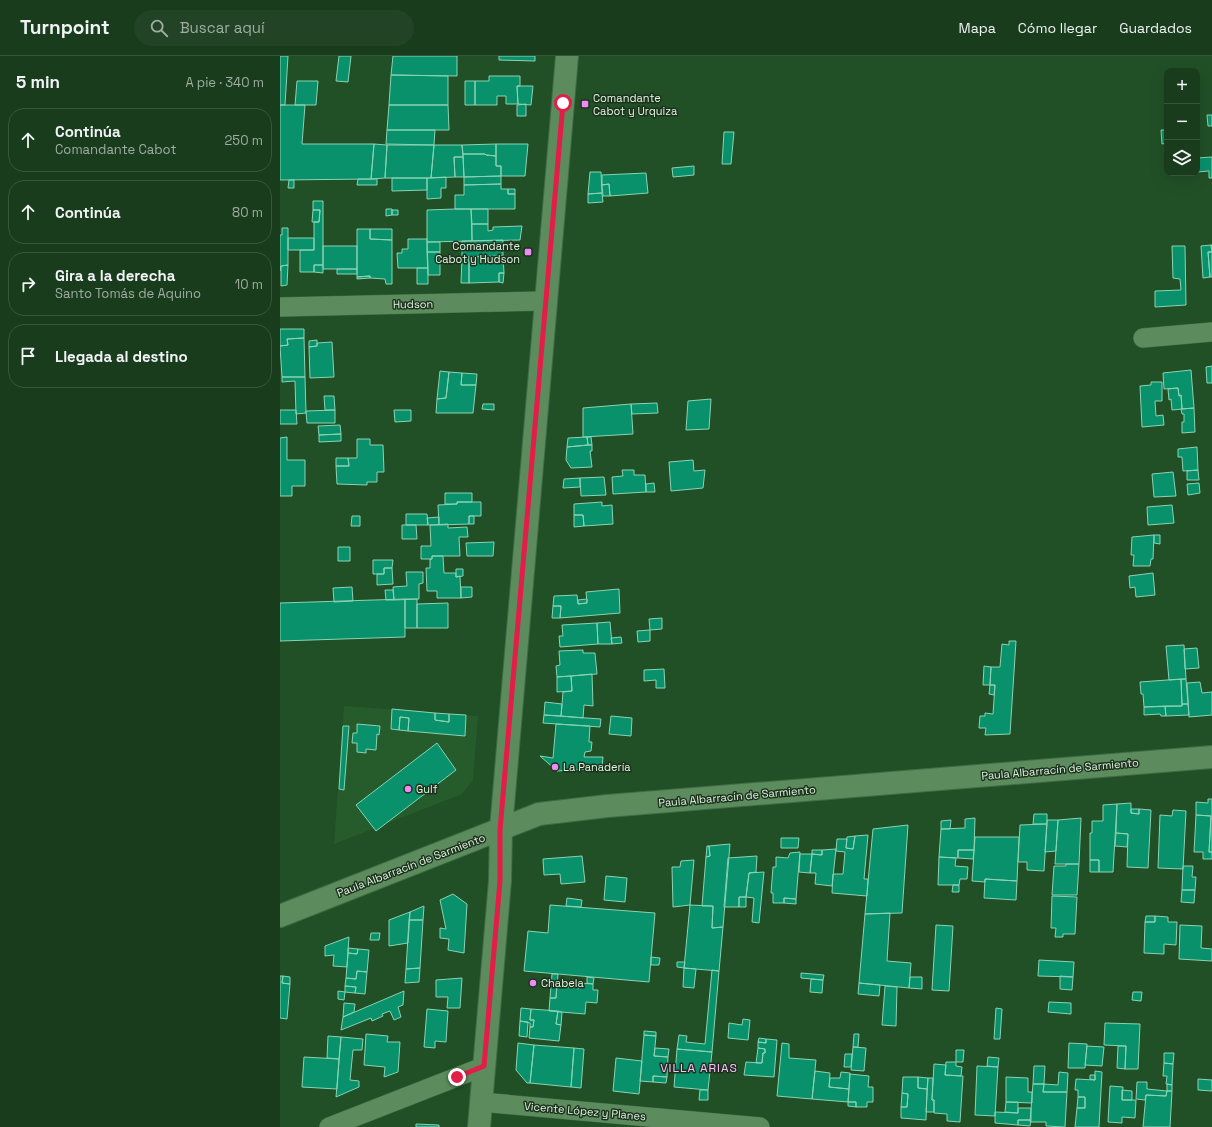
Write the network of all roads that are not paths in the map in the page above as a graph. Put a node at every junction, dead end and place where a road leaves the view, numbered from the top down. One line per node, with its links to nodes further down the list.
1 (567, 56): 2 (main road)
2 (546, 301): 3 (street, Hudson); 7 (main road)
3 (280, 307)
4 (1212, 332): 5 (street)
5 (1144, 338)
6 (1212, 757): 7 (main road, Paula Albarracín de Sarmiento)
7 (500, 830): 8 (main road, Paula Albarracín de Sarmiento); 9 (main road)
8 (280, 916)
9 (484, 1066): 10 (main road); 11 (street)
10 (481, 1102): 12 (main road); 13 (street, Vicente López y Planes)
11 (329, 1127)
12 (479, 1127)
13 (760, 1127)

